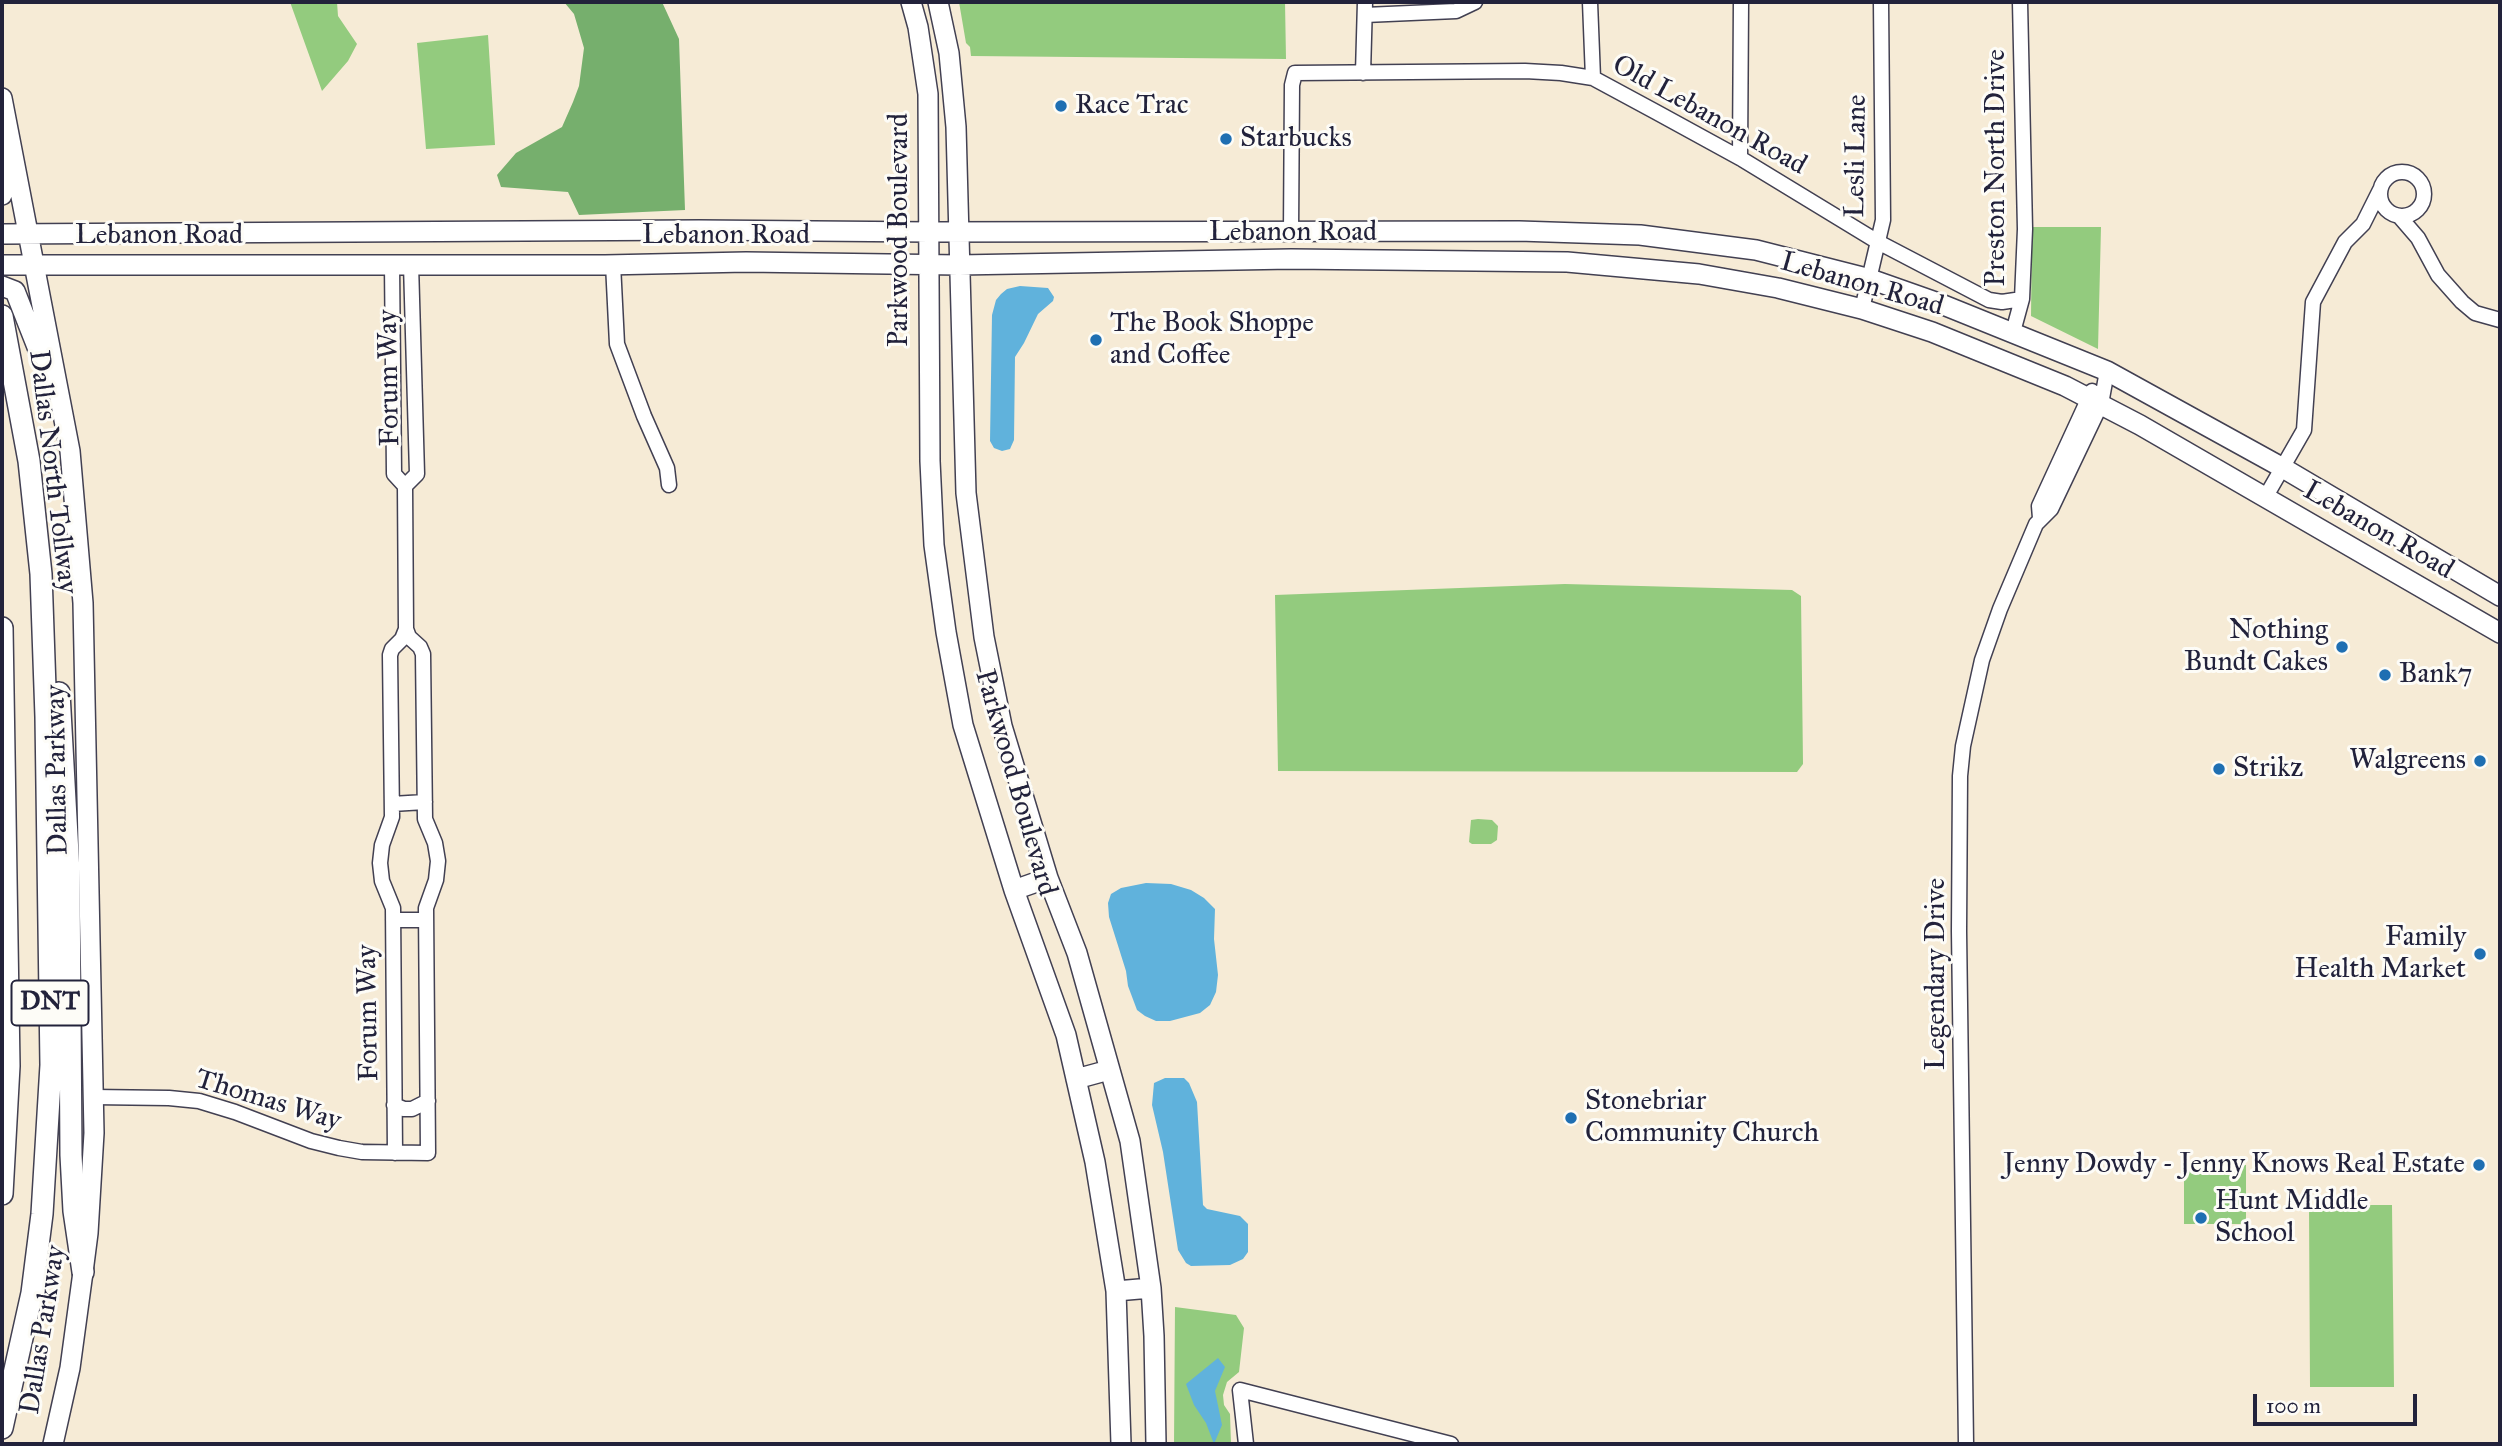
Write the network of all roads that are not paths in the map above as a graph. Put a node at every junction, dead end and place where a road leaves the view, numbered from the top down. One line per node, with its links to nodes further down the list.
1 (911, 2): 25 (main road, Parkwood Boulevard)
2 (938, 2): 21 (main road, Parkwood Boulevard)
3 (1475, 2): 8 (street)
4 (1590, 2): 10 (street)
5 (1741, 2): 13 (street)
6 (1881, 2): 27 (street, Lesli Lane)
7 (2020, 2): 37 (street, Preston North Drive)
8 (1365, 9): 9 (street)
9 (1363, 72): 10 (street, Old Lebanon Road); 22 (street, Old Lebanon Road)
10 (1592, 78): 13 (street, Old Lebanon Road)
11 (2, 99): 12 (main road, Dallas Parkway)
12 (13, 153): 15 (main road); 24 (main road, Dallas Parkway)
13 (1740, 158): 27 (street, Old Lebanon Road)
14 (2380, 190): 16 (street); 17 (street); 18 (street)
15 (2, 195)
16 (2419, 208): 17 (street); 26 (street)
17 (2394, 214): 18 (street); 26 (street)
18 (2362, 224): 45 (street)
19 (611, 231): 20 (main road, Lebanon Road); 25 (main road, Lebanon Road); 30 (main road)
20 (402, 232): 24 (main road, Lebanon Road); 29 (main road)
21 (958, 232): 22 (main road, Lebanon Road); 25 (main road, Lebanon Road); 34 (main road, Parkwood Boulevard)
22 (1291, 232): 28 (main road); 35 (main road, Lebanon Road)
23 (2, 233): 24 (main road, Lebanon Road)
24 (29, 233): 33 (main road, Dallas Parkway)
25 (929, 233): 31 (main road, Parkwood Boulevard)
26 (2418, 238): 40 (street)
27 (1878, 242): 35 (street, Lesli Lane); 37 (street, Old Lebanon Road)
28 (1291, 259): 34 (main road, Lebanon Road); 38 (main road, Lebanon Road)
29 (402, 264): 30 (main road, Lebanon Road); 33 (main road, Lebanon Road); 47 (street, Forum Way); 47 (street, Forum Way)
30 (613, 264): 31 (main road, Lebanon Road); 46 (street)
31 (928, 264): 34 (main road, Lebanon Road); 58 (main road, Parkwood Boulevard)
32 (5, 265): 33 (main road, Lebanon Road)
33 (35, 265): 42 (main road, Dallas Parkway)
34 (959, 265): 57 (main road, Parkwood Boulevard)
35 (1870, 279): 38 (street, Lesli Lane); 41 (main road, Lebanon Road)
36 (9, 288): 42 (main road)
37 (2022, 299): 41 (street, Preston North Drive)
38 (1862, 309): 44 (main road, Lebanon Road)
39 (2, 316): 49 (highway, Dallas North Tollway / DNT)
40 (2500, 320)
41 (2013, 332): 43 (main road, Lebanon Road)
42 (55, 368): 63 (main road, Dallas Parkway)
43 (2107, 370): 44 (street, Legendary Drive); 45 (main road, Lebanon Road)
44 (2094, 400): 48 (main road, Lebanon Road); 78 (street, Legendary Drive)
45 (2283, 468): 48 (street); 50 (main road, Lebanon Road)
46 (669, 485)
47 (405, 486): 52 (street, Forum Way)
48 (2265, 498): 53 (main road, Lebanon Road)
49 (41, 574): 69 (highway); 72 (highway, Dallas North Tollway / DNT)
50 (2500, 596)
51 (2, 628): 54 (highway, DNT)
52 (407, 629): 55 (street, Forum Way); 56 (street, Forum Way)
53 (2500, 633)
54 (3, 678): 68 (highway, DNT)
55 (425, 802): 56 (street); 60 (street, Forum Way)
56 (391, 804): 59 (street, Forum Way)
57 (1048, 878): 58 (main road); 61 (main road, Parkwood Boulevard)
58 (1014, 890): 62 (main road, Parkwood Boulevard)
59 (393, 920): 60 (street, Forum Way); 65 (street, Forum Way)
60 (426, 920): 64 (street, Forum Way)
61 (1109, 1070): 62 (main road); 70 (main road, Parkwood Boulevard)
62 (1076, 1079): 71 (main road, Parkwood Boulevard)
63 (93, 1097): 66 (street, Thomas Way); 69 (main road, Dallas Parkway)
64 (428, 1101): 65 (street, Forum Way); 67 (street, Forum Way)
65 (394, 1105): 66 (street, Forum Way)
66 (395, 1153): 67 (street, Thomas Way)
67 (428, 1153)
68 (2, 1195)
69 (83, 1272): 73 (main road, Dallas Parkway)
70 (1151, 1288): 71 (main road); 75 (main road, Parkwood Boulevard)
71 (1116, 1291): 74 (main road, Parkwood Boulevard)
72 (2, 1428)
73 (53, 1444)
74 (1121, 1444)
75 (1156, 1444)
76 (1246, 1444): 77 (street)
77 (1451, 1444)
78 (1966, 1444)

